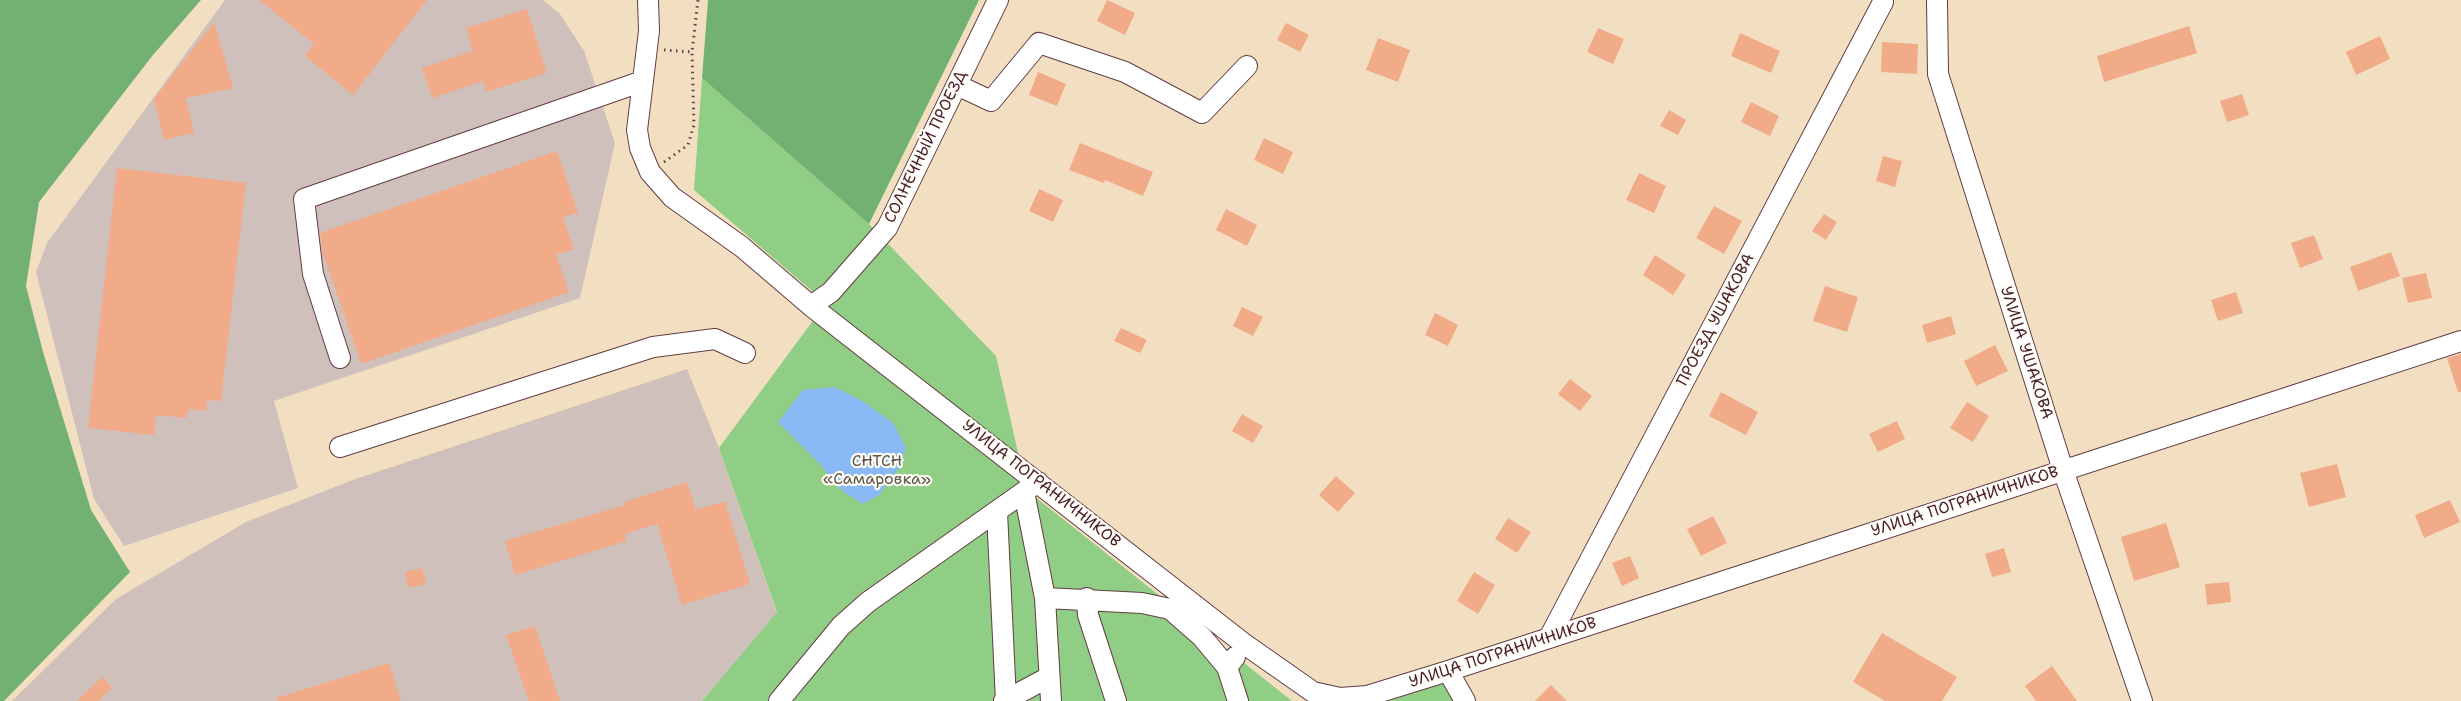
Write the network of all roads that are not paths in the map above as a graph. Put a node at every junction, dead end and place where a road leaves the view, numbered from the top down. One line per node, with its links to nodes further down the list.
1 (648, 0): 6 (street)
2 (998, 0): 7 (street, СОЛНЕЧНЫЙ ПРОЕЗД)
3 (1937, 0): 13 (street, УЛИЦА УШАКОВА)
4 (1884, 1): 18 (street, ПРОЕЗД УШАКОВА)
5 (1247, 66): 7 (street)
6 (643, 81): 8 (street, УЛИЦА ПОГРАНИЧНИКОВ); 11 (street)
7 (957, 85): 8 (street, СОЛНЕЧНЫЙ ПРОЕЗД)
8 (811, 306): 14 (street, УЛИЦА ПОГРАНИЧНИКОВ)
9 (2461, 341): 13 (street, УЛИЦА ПОГРАНИЧНИКОВ)
10 (744, 353): 12 (street)
11 (340, 358)
12 (340, 447)
13 (2063, 470): 18 (street, УЛИЦА ПОГРАНИЧНИКОВ); 29 (street, УЛИЦА УШАКОВА)
14 (1031, 487): 15 (street); 16 (street); 19 (street, УЛИЦА ПОГРАНИЧНИКОВ)
15 (997, 512): 23 (street); 24 (street)
16 (1045, 598): 17 (street); 22 (street)
17 (1087, 598): 20 (street); 26 (street)
18 (1548, 638): 21 (street, УЛИЦА ПОГРАНИЧНИКОВ)
19 (1243, 643): 20 (street); 21 (street, УЛИЦА ПОГРАНИЧНИКОВ)
20 (1227, 667): 27 (street)
21 (1448, 670): 28 (street)
22 (1049, 677): 23 (street); 25 (street)
23 (1006, 700)
24 (779, 701)
25 (1051, 701)
26 (1116, 701)
27 (1238, 701)
28 (1465, 701)
29 (2142, 701)

